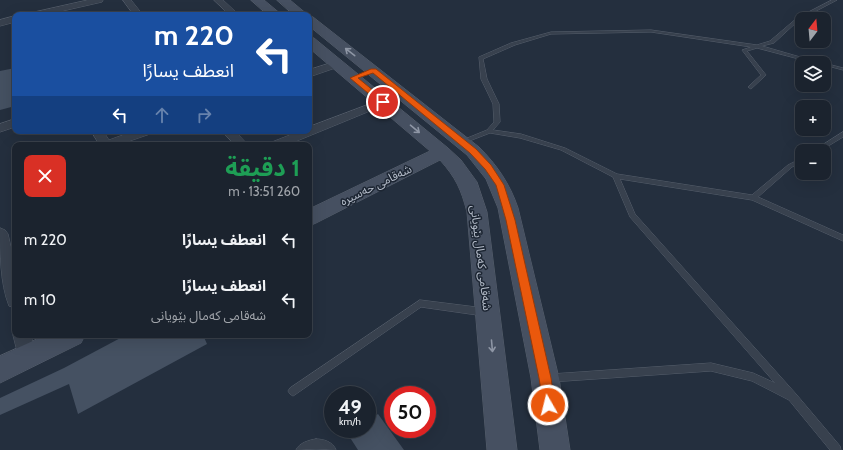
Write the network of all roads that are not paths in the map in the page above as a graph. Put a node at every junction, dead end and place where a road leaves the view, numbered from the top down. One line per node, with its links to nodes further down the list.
1 (99, 0): 7 (street)
2 (127, 0): 9 (street)
3 (218, 0): 10 (street)
4 (257, 0): 11 (main road)
5 (283, 0): 12 (main road)
6 (834, 0): 17 (lane)
7 (64, 4): 8 (street)
8 (42, 12)
9 (137, 12)
10 (232, 12)
11 (272, 12)
12 (298, 12)
13 (12, 20): 15 (street)
14 (312, 22): 22 (main road, one-way to 14)
15 (0, 23)
16 (312, 44): 19 (main road, شەقامی کەمال بێویانی)
17 (756, 46): 18 (lane); 25 (lane); 30 (lane)
18 (795, 57)
19 (337, 64): 23 (street); 24 (main road, شەقامی کەمال بێویانی)
20 (831, 66): 21 (lane)
21 (843, 69)
22 (374, 70): 24 (main road); 38 (main road)
23 (312, 73)
24 (354, 78): 26 (main road, شەقامی کەمال بێویانی)
25 (751, 87)
26 (383, 102): 29 (street); 40 (main road, شەقامی کەمال بێویانی, one-way to 40)
27 (12, 124): 28 (street)
28 (0, 128)
29 (312, 131)
30 (489, 131): 38 (lane); 42 (lane)
31 (137, 134): 35 (street)
32 (231, 134): 36 (street)
33 (303, 134): 37 (street)
34 (843, 134): 39 (lane)
35 (115, 142)
36 (239, 142)
37 (283, 142)
38 (462, 142): 52 (main road)
39 (827, 144)
40 (442, 152): 44 (main road, شەقامی حەسیرە); 48 (main road, شەقامی کەمال بێویانی)
41 (795, 164): 43 (lane)
42 (616, 176): 43 (lane); 54 (lane)
43 (753, 198): 45 (lane)
44 (312, 217)
45 (843, 238)
46 (1, 240): 47 (street)
47 (12, 288)
48 (489, 313): 53 (lane); 55 (main road, شەقامی کەمال بێویانی, one-way to 55)
49 (59, 338): 50 (main road)
50 (25, 346): 51 (main road)
51 (0, 370)
52 (545, 378): 54 (lane); 58 (main road)
53 (293, 392)
54 (792, 397): 59 (lane)
55 (498, 447)
56 (301, 450): 57 (lane)
57 (332, 450)
58 (555, 450)
59 (836, 450)

